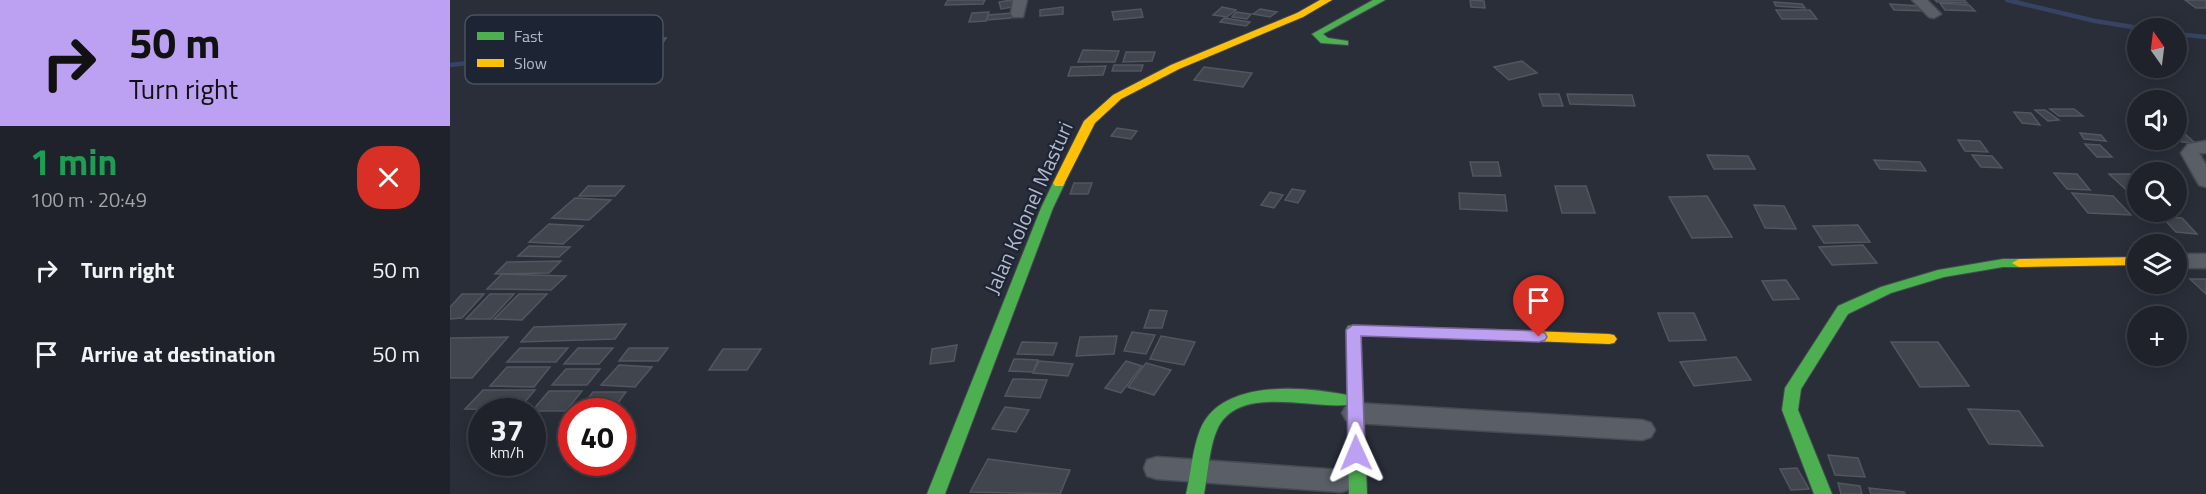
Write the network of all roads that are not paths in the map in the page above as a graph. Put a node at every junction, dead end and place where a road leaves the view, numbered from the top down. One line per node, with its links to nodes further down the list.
1 (1327, 0): 17 (street, Jalan Kolonel Masturi)
2 (1380, 0): 5 (street)
3 (1919, 0): 4 (street)
4 (1934, 14)
5 (1344, 43)
6 (2206, 147): 7 (street)
7 (2206, 180)
8 (2127, 261): 18 (street)
9 (2187, 261): 10 (street)
10 (2206, 261)
11 (1609, 339): 12 (street)
12 (1350, 407): 13 (street); 15 (street); 16 (street)
13 (1642, 430)
14 (1157, 468): 15 (street)
15 (1197, 482): 16 (street)
16 (1349, 488)
17 (936, 494)
18 (1823, 494)

